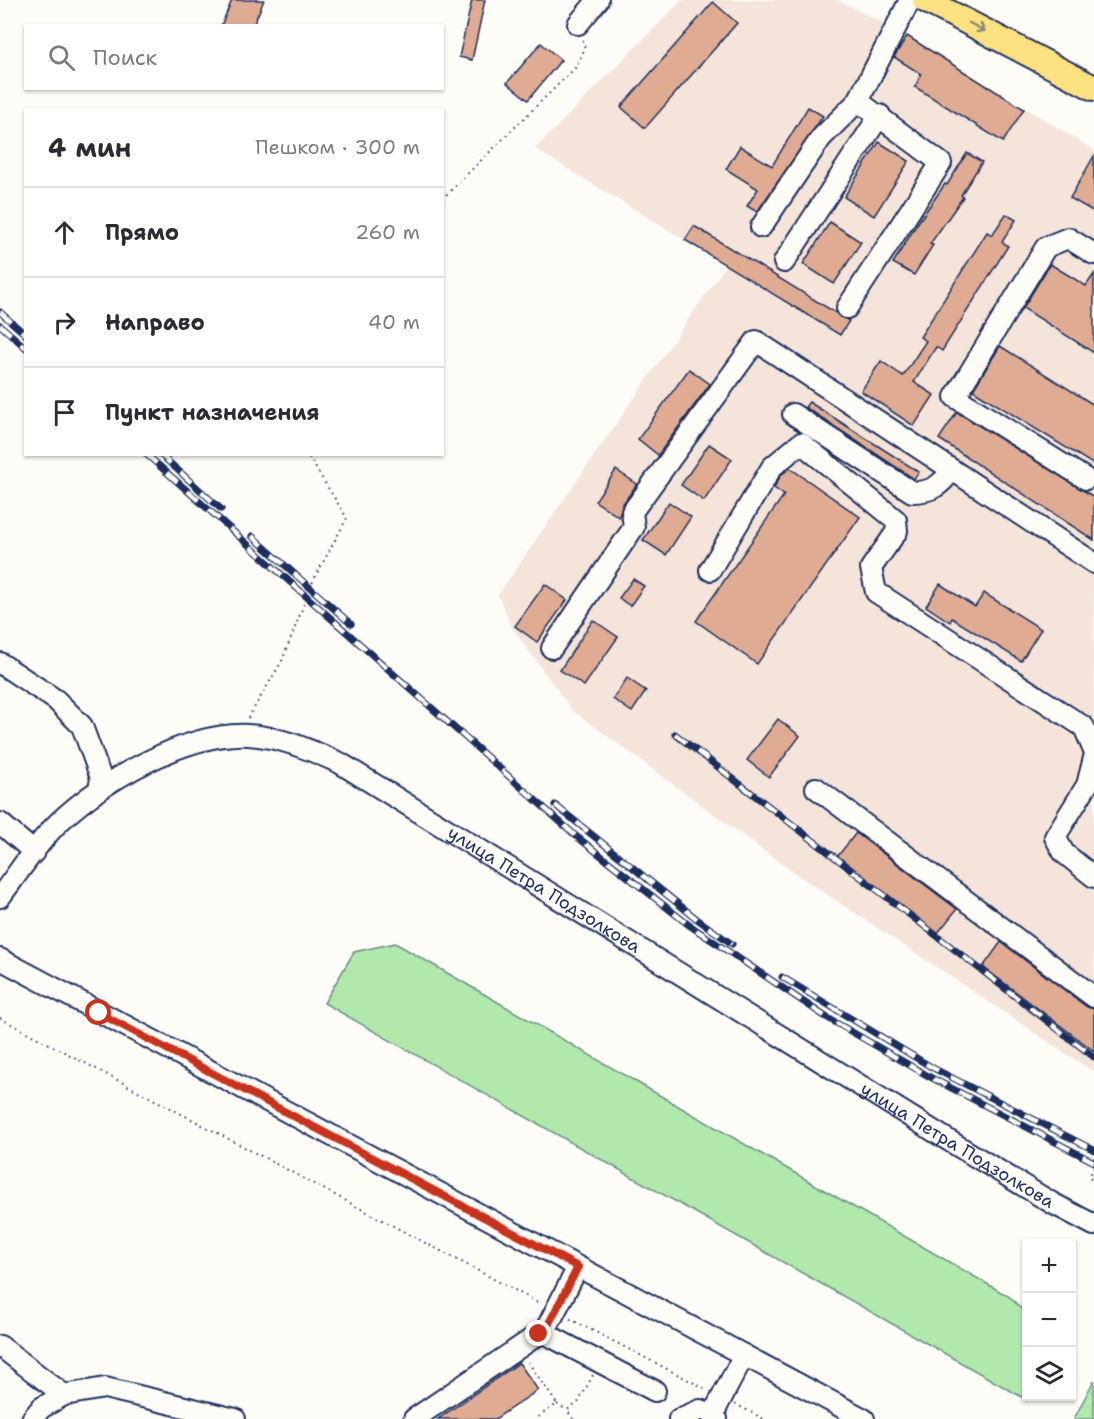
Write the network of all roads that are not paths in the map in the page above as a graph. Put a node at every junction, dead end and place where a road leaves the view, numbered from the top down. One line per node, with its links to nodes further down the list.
1 (598, 0): 4 (street)
2 (910, 0): 6 (street)
3 (925, 0): 5 (main road, one-way to 5)
4 (578, 24)
5 (1094, 88)
6 (858, 100): 7 (street); 8 (street)
7 (880, 115): 10 (street); 11 (street)
8 (761, 227)
9 (1094, 254): 14 (street)
10 (783, 261)
11 (847, 308)
12 (793, 414): 13 (street)
13 (952, 470): 15 (street); 17 (street)
14 (1086, 479)
15 (1094, 563)
16 (710, 570): 19 (street)
17 (552, 648)
18 (0, 663): 22 (street)
19 (1094, 751)
20 (1094, 758): 25 (street)
21 (816, 788): 28 (street)
22 (99, 790): 24 (street, улица Петра Подзолкова); 29 (street, улица Петра Подзолкова)
23 (0, 823): 24 (street)
24 (34, 852): 26 (street, улица Петра Подзолкова)
25 (1094, 877)
26 (0, 897)
27 (0, 959): 30 (street)
28 (1094, 997)
29 (1094, 1224)
30 (578, 1267): 31 (street); 33 (street)
31 (544, 1333): 34 (street); 39 (street)
32 (0, 1346): 35 (street)
33 (744, 1355): 36 (street); 40 (street)
34 (655, 1391)
35 (64, 1395): 37 (street); 38 (street)
36 (700, 1414)
37 (32, 1419)
38 (235, 1419)
39 (414, 1419)
40 (864, 1419)

